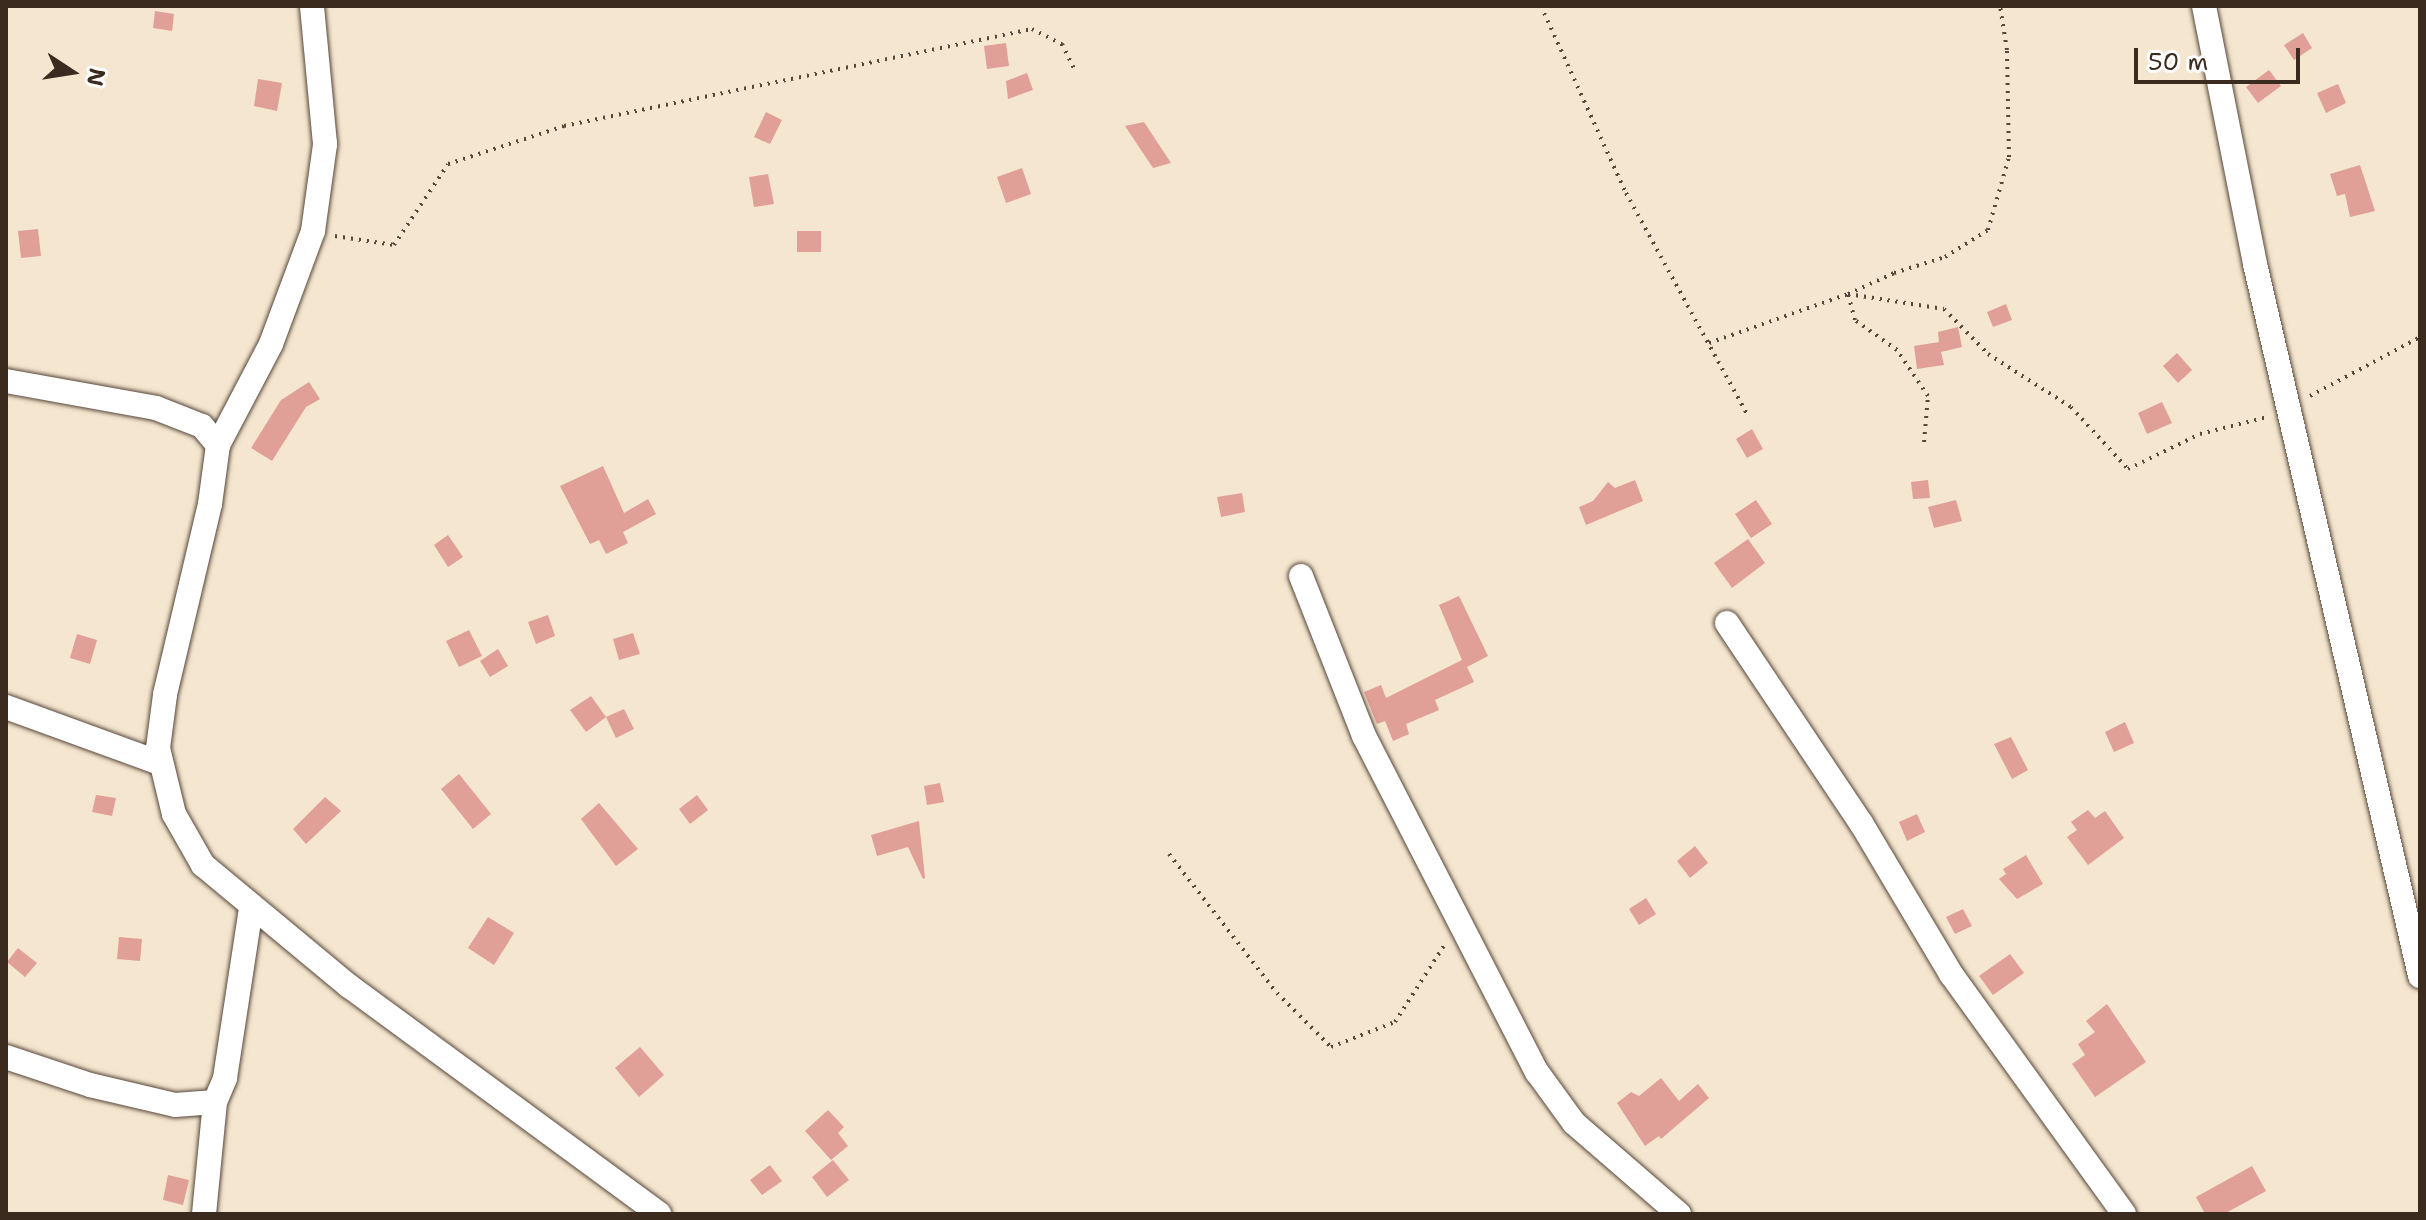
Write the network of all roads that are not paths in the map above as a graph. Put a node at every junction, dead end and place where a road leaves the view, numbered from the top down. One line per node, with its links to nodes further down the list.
1 (312, 6): 4 (street)
2 (2204, 6): 10 (street)
3 (6, 381): 4 (street)
4 (218, 445): 8 (street)
5 (1301, 576): 15 (street)
6 (1727, 623): 16 (street)
7 (6, 707): 8 (street)
8 (160, 763): 9 (street)
9 (251, 909): 12 (street); 14 (street)
10 (2420, 976)
11 (6, 1057): 12 (street)
12 (215, 1102): 13 (street)
13 (204, 1214)
14 (659, 1214)
15 (1679, 1214)
16 (2124, 1214)

